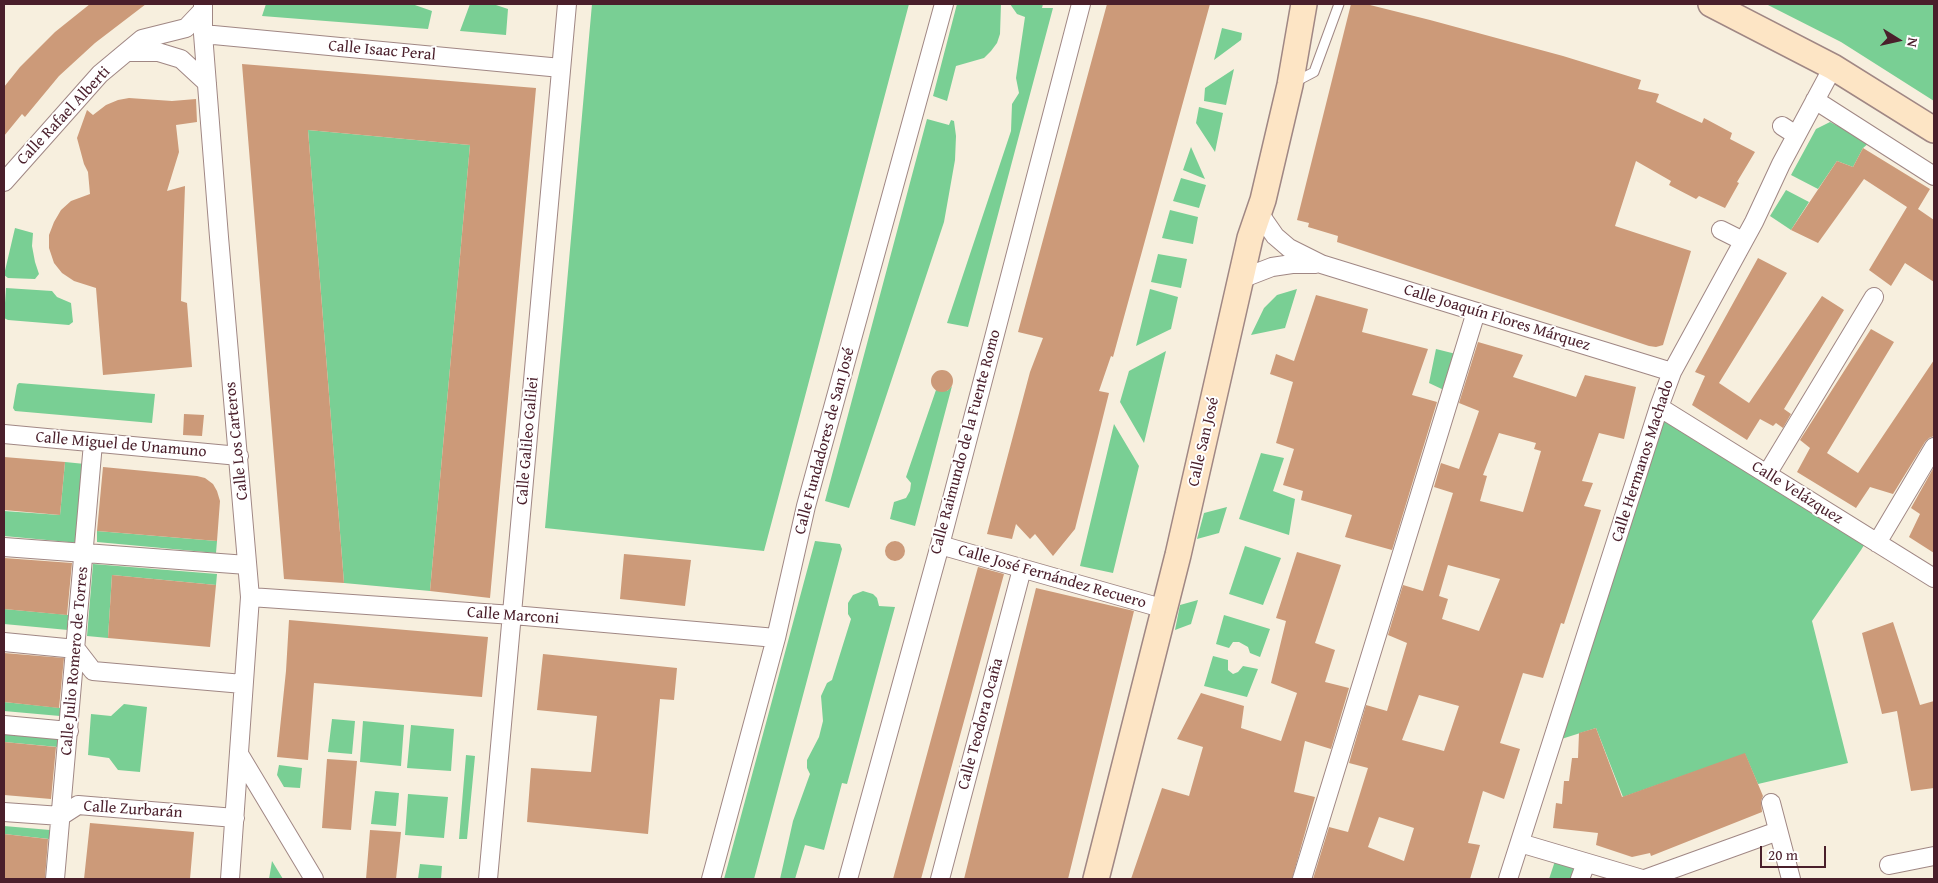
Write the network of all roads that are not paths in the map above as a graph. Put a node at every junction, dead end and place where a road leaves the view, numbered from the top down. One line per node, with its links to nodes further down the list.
1 (567, 4): 13 (street, Calle Galileo Galilei)
2 (944, 4): 44 (street, Calle Fundadores de San José)
3 (1081, 4): 35 (street, Calle Raimundo de la Fuente Romo)
4 (1303, 4): 15 (main road, Calle San José)
5 (1339, 4): 15 (lane)
6 (1711, 4): 12 (main road)
7 (203, 7): 8 (street); 9 (street, Calle Los Carteros)
8 (186, 28): 9 (street); 10 (street, Calle Rafael Alberti)
9 (204, 41): 11 (street); 13 (street, Calle Isaac Peral); 14 (street, Calle Los Carteros)
10 (126, 52): 11 (street); 19 (street, Calle Rafael Alberti)
11 (181, 59): 14 (street)
12 (1833, 67): 16 (street, Calle Hermanos Machado); 17 (main road)
13 (561, 68): 43 (street, Calle Galileo Galilei)
14 (207, 83): 32 (street, Calle Los Carteros)
15 (1290, 85): 20 (main road, Calle San José)
16 (1814, 100): 18 (street); 22 (street, Calle Hermanos Machado)
17 (1934, 130)
18 (1934, 176)
19 (4, 182)
20 (1259, 212): 23 (street, Calle Joaquín Flores Márquez); 24 (main road, Calle San José)
21 (1721, 230): 22 (street)
22 (1743, 241): 27 (street, Calle Hermanos Machado)
23 (1322, 264): 24 (street, Calle Joaquín Flores Márquez); 26 (street, Calle Joaquín Flores Márquez)
24 (1241, 279): 42 (main road, Calle San José)
25 (1874, 298): 33 (street)
26 (1476, 312): 27 (street, Calle Joaquín Flores Márquez); 69 (street)
27 (1672, 372): 28 (street, Calle Hermanos Machado)
28 (1659, 407): 33 (street, Calle Velázquez); 56 (street, Calle Hermanos Machado)
29 (4, 434): 30 (street, Calle Miguel de Unamuno)
30 (93, 443): 32 (street, Calle Miguel de Unamuno); 37 (street, Calle Julio Romero de Torres)
31 (1934, 447): 34 (street)
32 (239, 456): 38 (street, Calle Los Carteros)
33 (1767, 474): 34 (street, Calle Velázquez)
34 (1877, 543): 40 (street, Calle Velázquez)
35 (940, 545): 39 (street, Calle José Fernández Recuero); 66 (street, Calle Raimundo de la Fuente Romo)
36 (4, 547): 37 (street)
37 (85, 554): 38 (street); 46 (street, Calle Julio Romero de Torres)
38 (247, 565): 41 (street, Calle Los Carteros)
39 (1022, 569): 42 (street, Calle José Fernández Recuero); 67 (street, Calle Teodora Ocaña)
40 (1934, 578)
41 (250, 597): 43 (street, Calle Marconi); 47 (street, Calle Los Carteros)
42 (1165, 609): 68 (main road, Calle San José)
43 (512, 615): 44 (street, Calle Marconi); 64 (street, Calle Galileo Galilei)
44 (776, 638): 65 (street, Calle Fundadores de San José)
45 (4, 642): 46 (street)
46 (76, 649): 47 (street); 49 (street, Calle Julio Romero de Torres)
47 (243, 684): 50 (street, Calle Los Carteros)
48 (4, 725): 49 (street)
49 (69, 731): 53 (street, Calle Julio Romero de Torres)
50 (239, 754): 54 (street, Calle Los Carteros); 63 (street)
51 (1771, 803): 55 (street)
52 (4, 812): 53 (street, Calle Zurbarán)
53 (61, 816): 54 (street, Calle Zurbarán); 61 (street, Calle Julio Romero de Torres)
54 (235, 818): 62 (street, Calle Los Carteros)
55 (1778, 831): 60 (street); 71 (street)
56 (1520, 843): 59 (street); 70 (street, Calle Hermanos Machado)
57 (1934, 856): 58 (street)
58 (1890, 865)
59 (1583, 871): 71 (street)
60 (1791, 877)
61 (55, 879)
62 (230, 879)
63 (314, 879)
64 (488, 879)
65 (710, 879)
66 (848, 879)
67 (940, 879)
68 (1096, 879)
69 (1302, 879)
70 (1508, 879)
71 (1644, 879)

